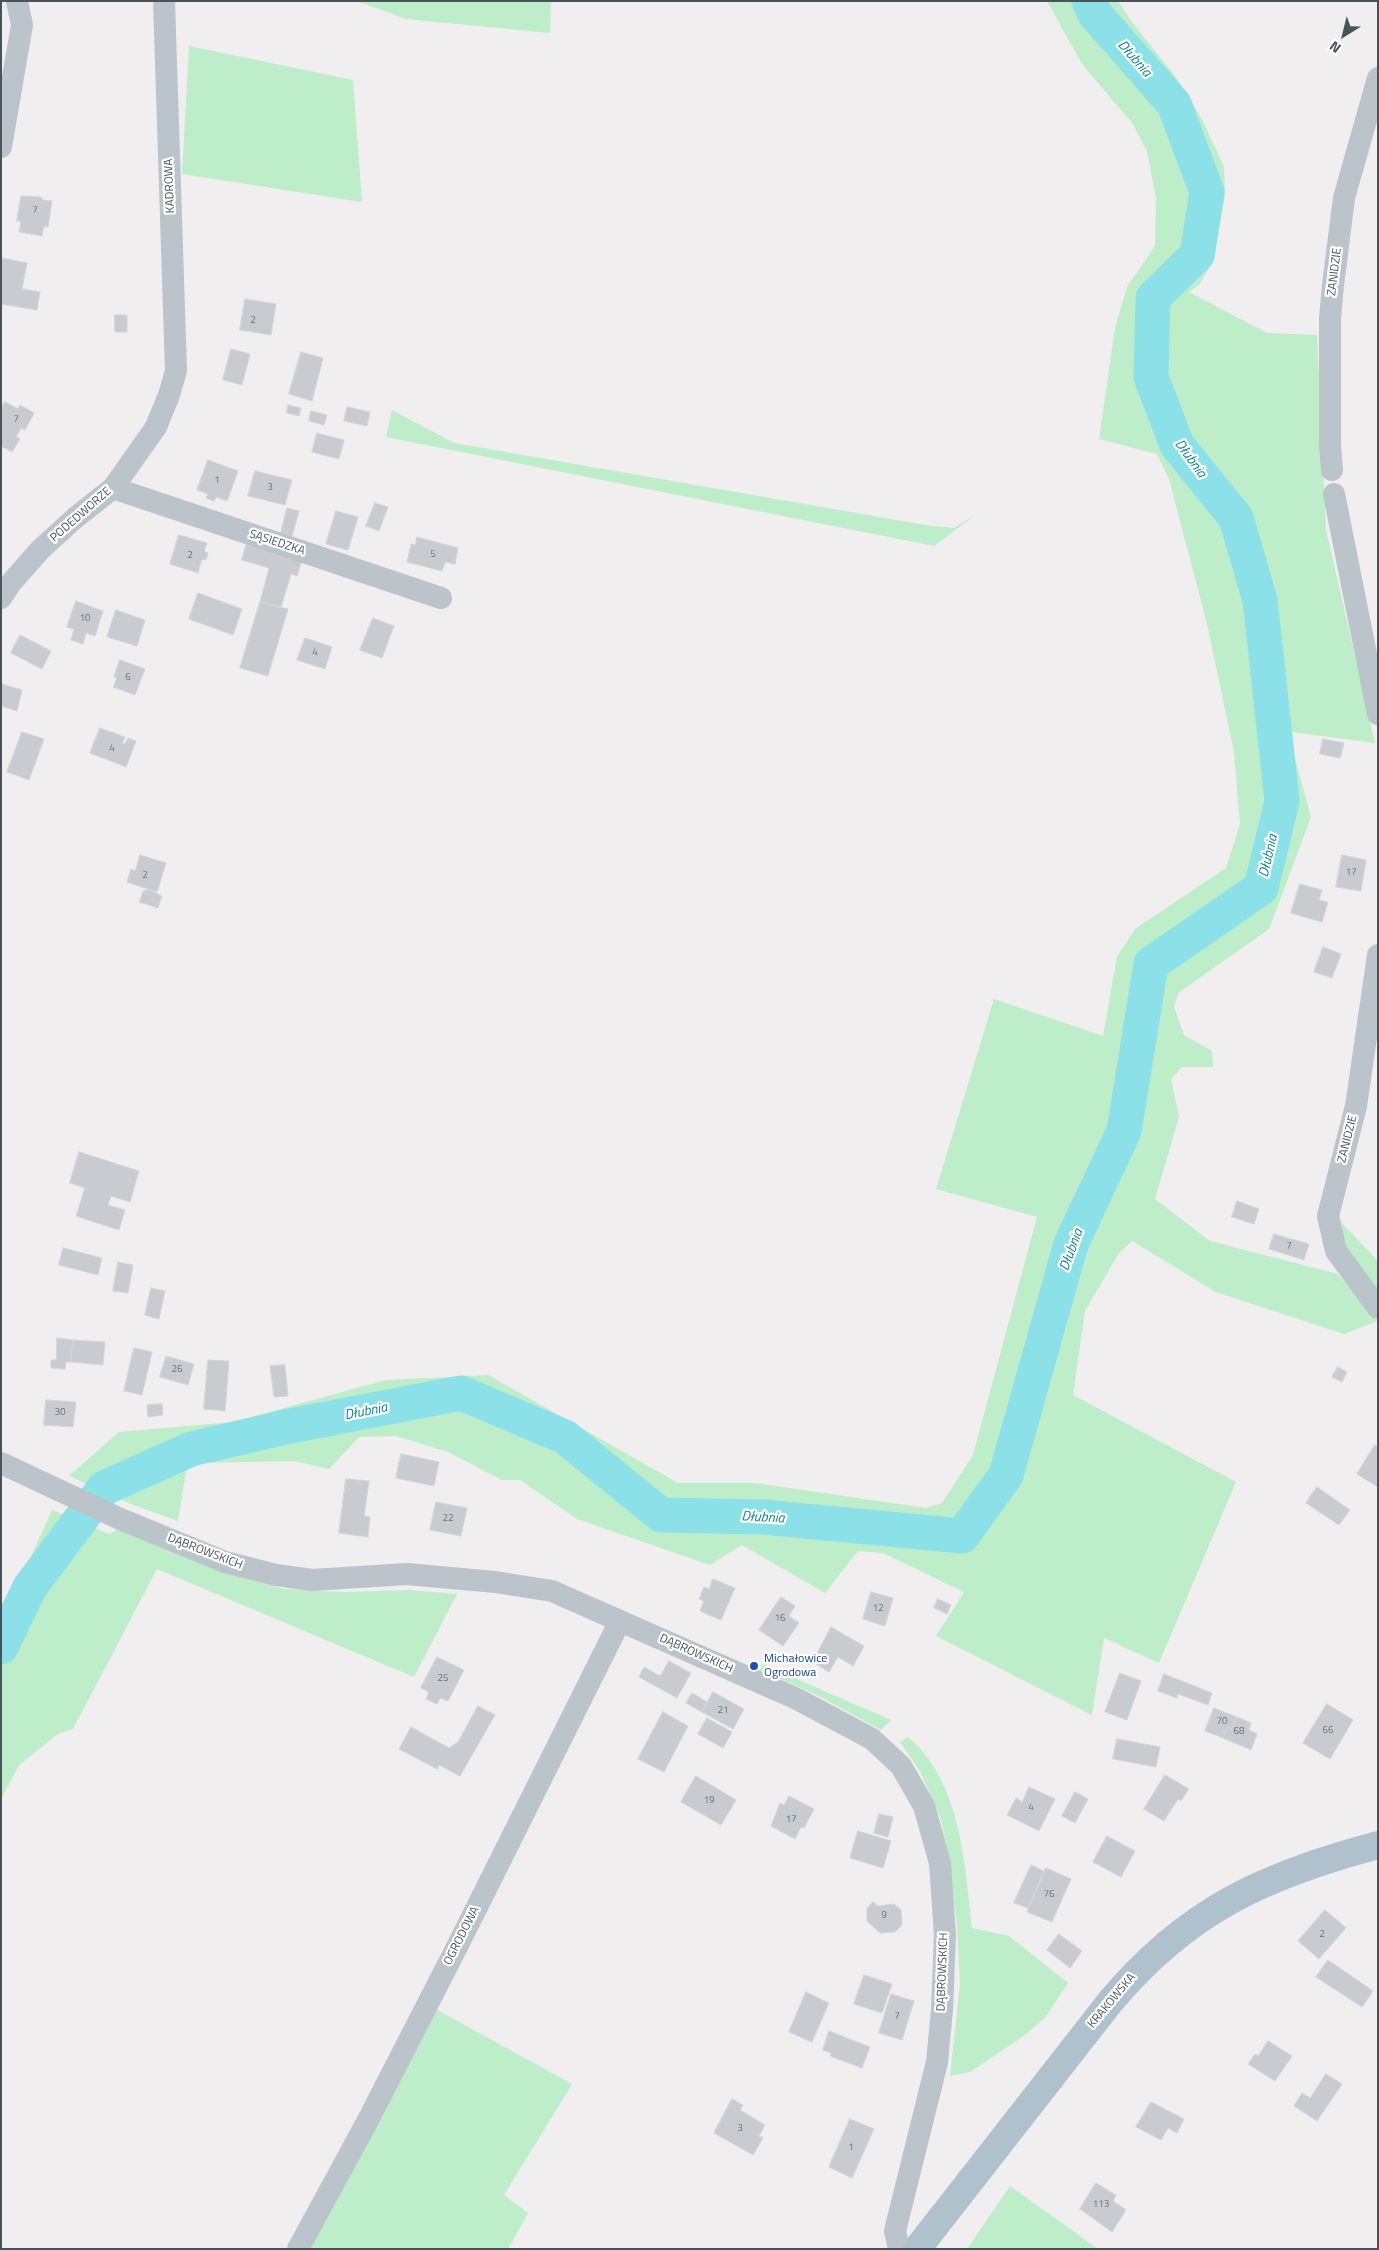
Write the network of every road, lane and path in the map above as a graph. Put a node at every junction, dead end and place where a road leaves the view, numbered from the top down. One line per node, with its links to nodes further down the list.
1 (17, 1): 4 (street)
2 (164, 1): 5 (street, KADROWA)
3 (1378, 78): 6 (street, ZANIDZIE)
4 (1, 147)
5 (176, 371): 7 (street, PODEDWORZE)
6 (1332, 470)
7 (113, 488): 9 (street, PODEDWORZE); 10 (street, SĄSIEDZKA)
8 (1334, 494): 11 (street)
9 (1, 598)
10 (441, 598)
11 (1378, 714)
12 (1378, 955): 13 (street, ZANIDZIE)
13 (1378, 1308)
14 (1, 1463): 15 (street, DĄBROWSKICH)
15 (620, 1620): 17 (street, OGRODOWA); 18 (street, DĄBROWSKICH)
16 (1378, 1845): 19 (main road, KRAKOWSKA)
17 (298, 2249)
18 (899, 2249)
19 (917, 2249)

